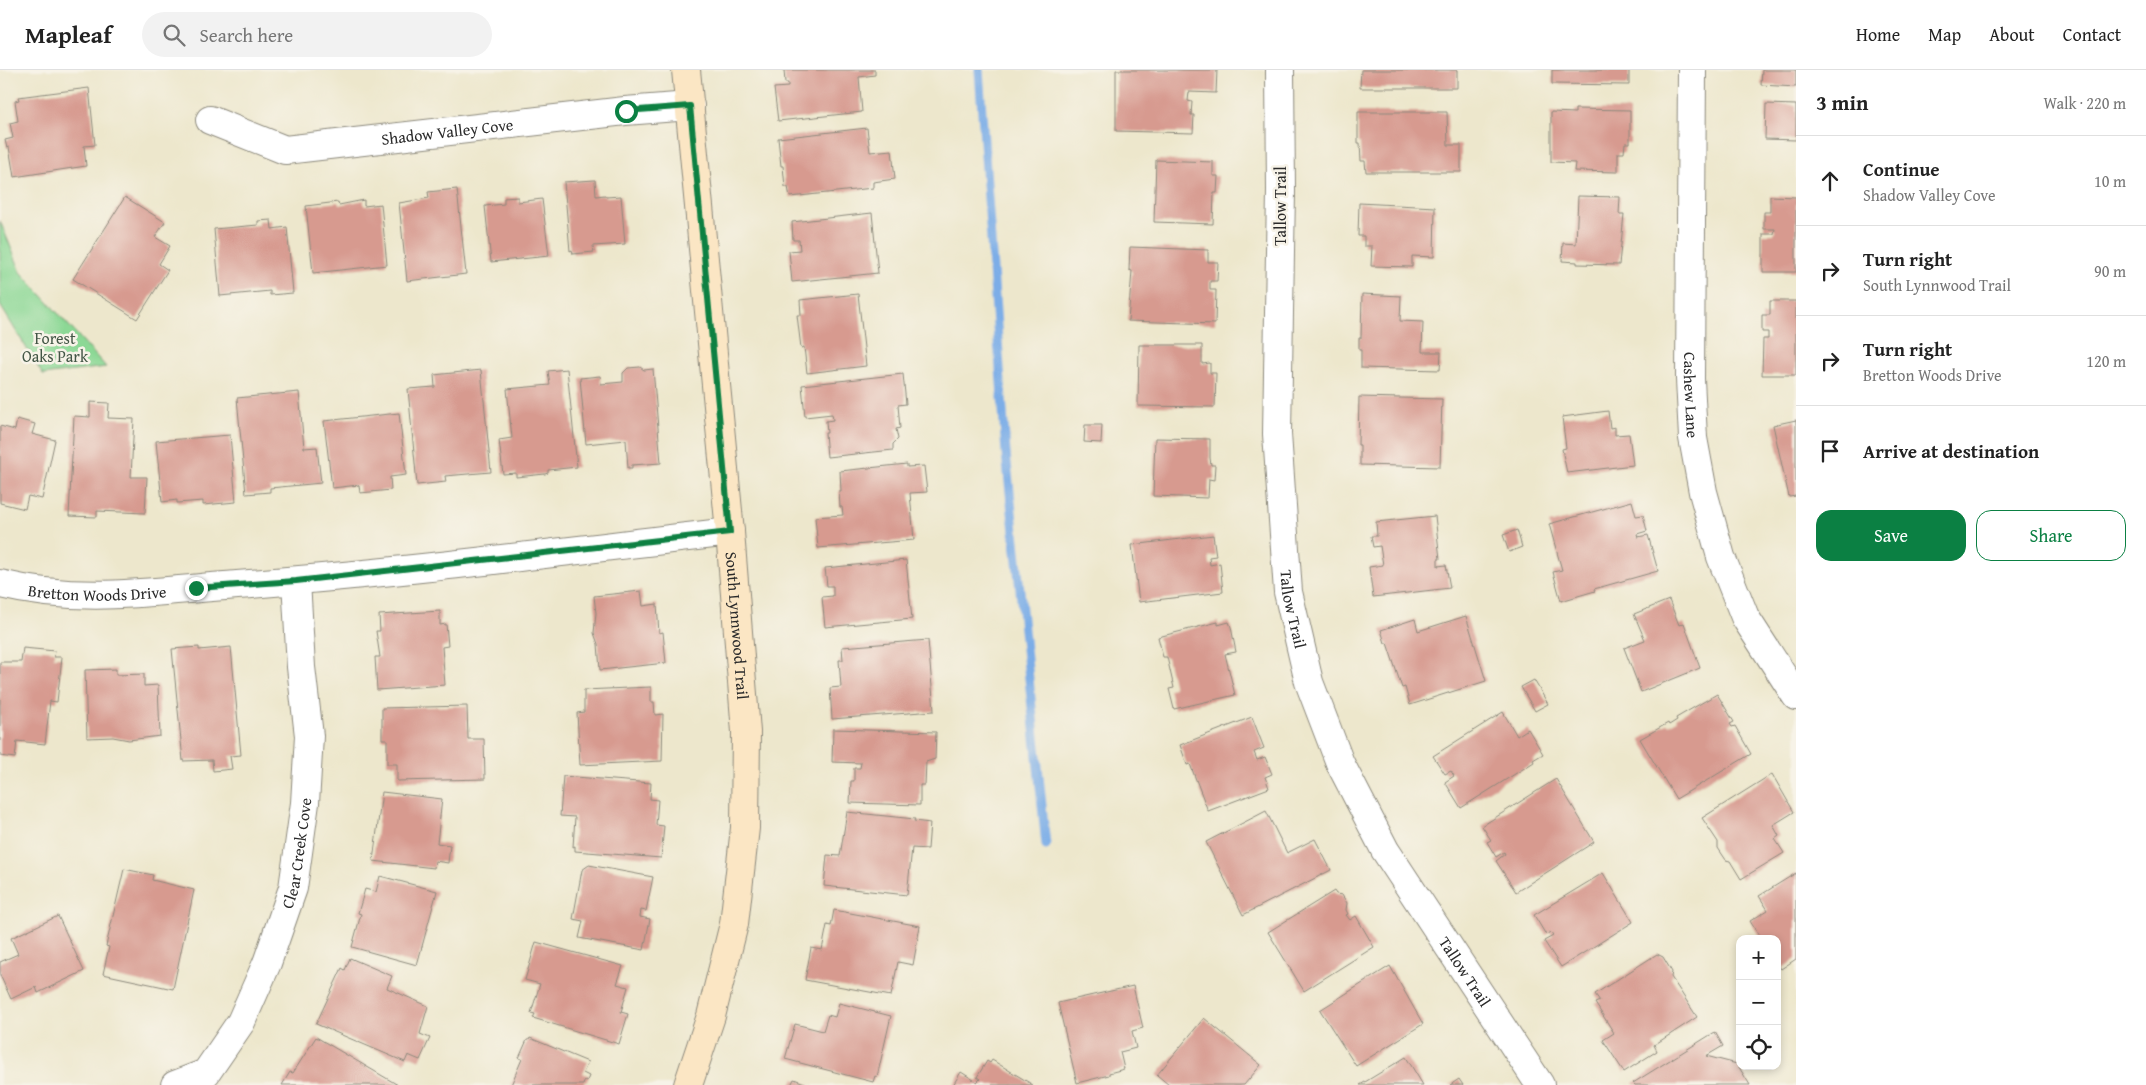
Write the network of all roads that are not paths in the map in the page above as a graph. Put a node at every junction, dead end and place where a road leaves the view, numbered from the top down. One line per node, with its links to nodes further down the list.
1 (686, 70): 4 (street, South Lynnwood Trail)
2 (1280, 70): 12 (street, Tallow Trail)
3 (1692, 70): 9 (street, Cashew Lane)
4 (690, 106): 5 (street, Shadow Valley Cove); 6 (street, South Lynnwood Trail)
5 (210, 120)
6 (730, 532): 7 (street, Bretton Woods Drive); 11 (street, South Lynnwood Trail)
7 (296, 581): 8 (street, Bretton Woods Drive); 10 (street, Clear Creek Cove)
8 (0, 584)
9 (1796, 696)
10 (175, 1085)
11 (688, 1085)
12 (1540, 1085)

